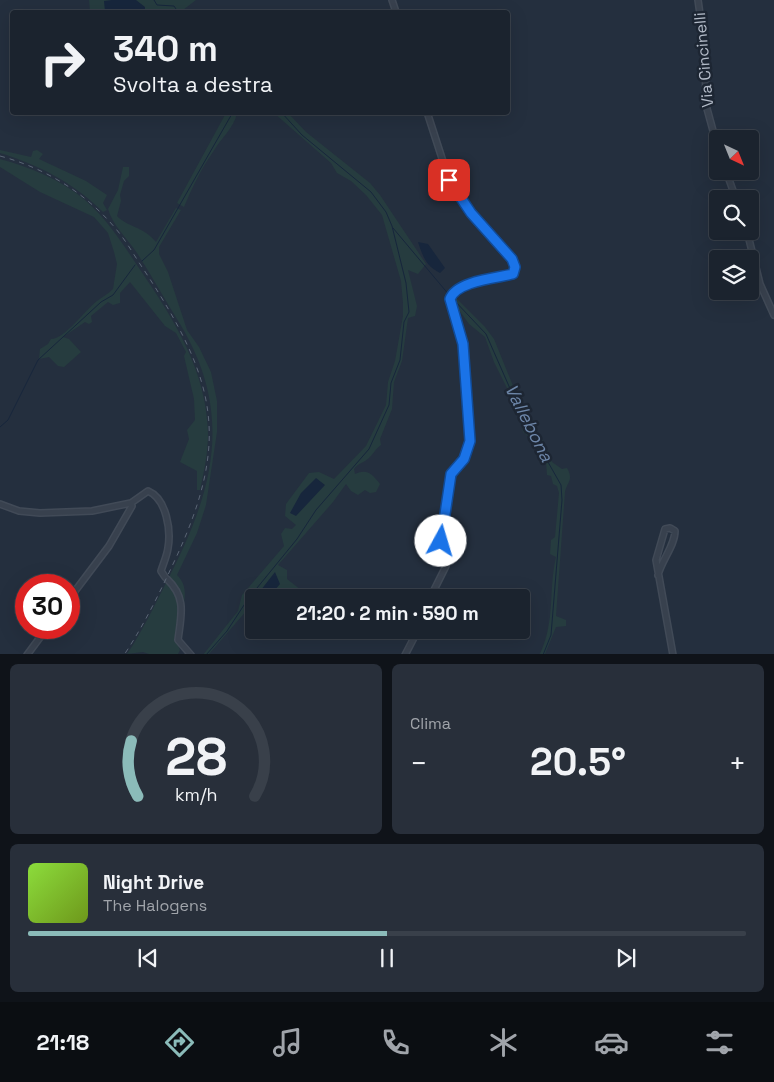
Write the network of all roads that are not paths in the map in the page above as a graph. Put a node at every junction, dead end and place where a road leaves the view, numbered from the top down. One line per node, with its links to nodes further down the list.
1 (698, 0): 3 (street, Via Cincinelli)
2 (428, 115): 10 (street)
3 (713, 130)
4 (749, 240): 5 (street)
5 (774, 315)
6 (131, 503): 7 (street); 9 (street); 14 (street)
7 (0, 504)
8 (658, 575): 8 (street); 16 (street)
9 (80, 584)
10 (434, 589)
11 (39, 639): 13 (street)
12 (413, 639): 15 (street)
13 (27, 654)
14 (191, 654)
15 (405, 654)
16 (673, 654)

